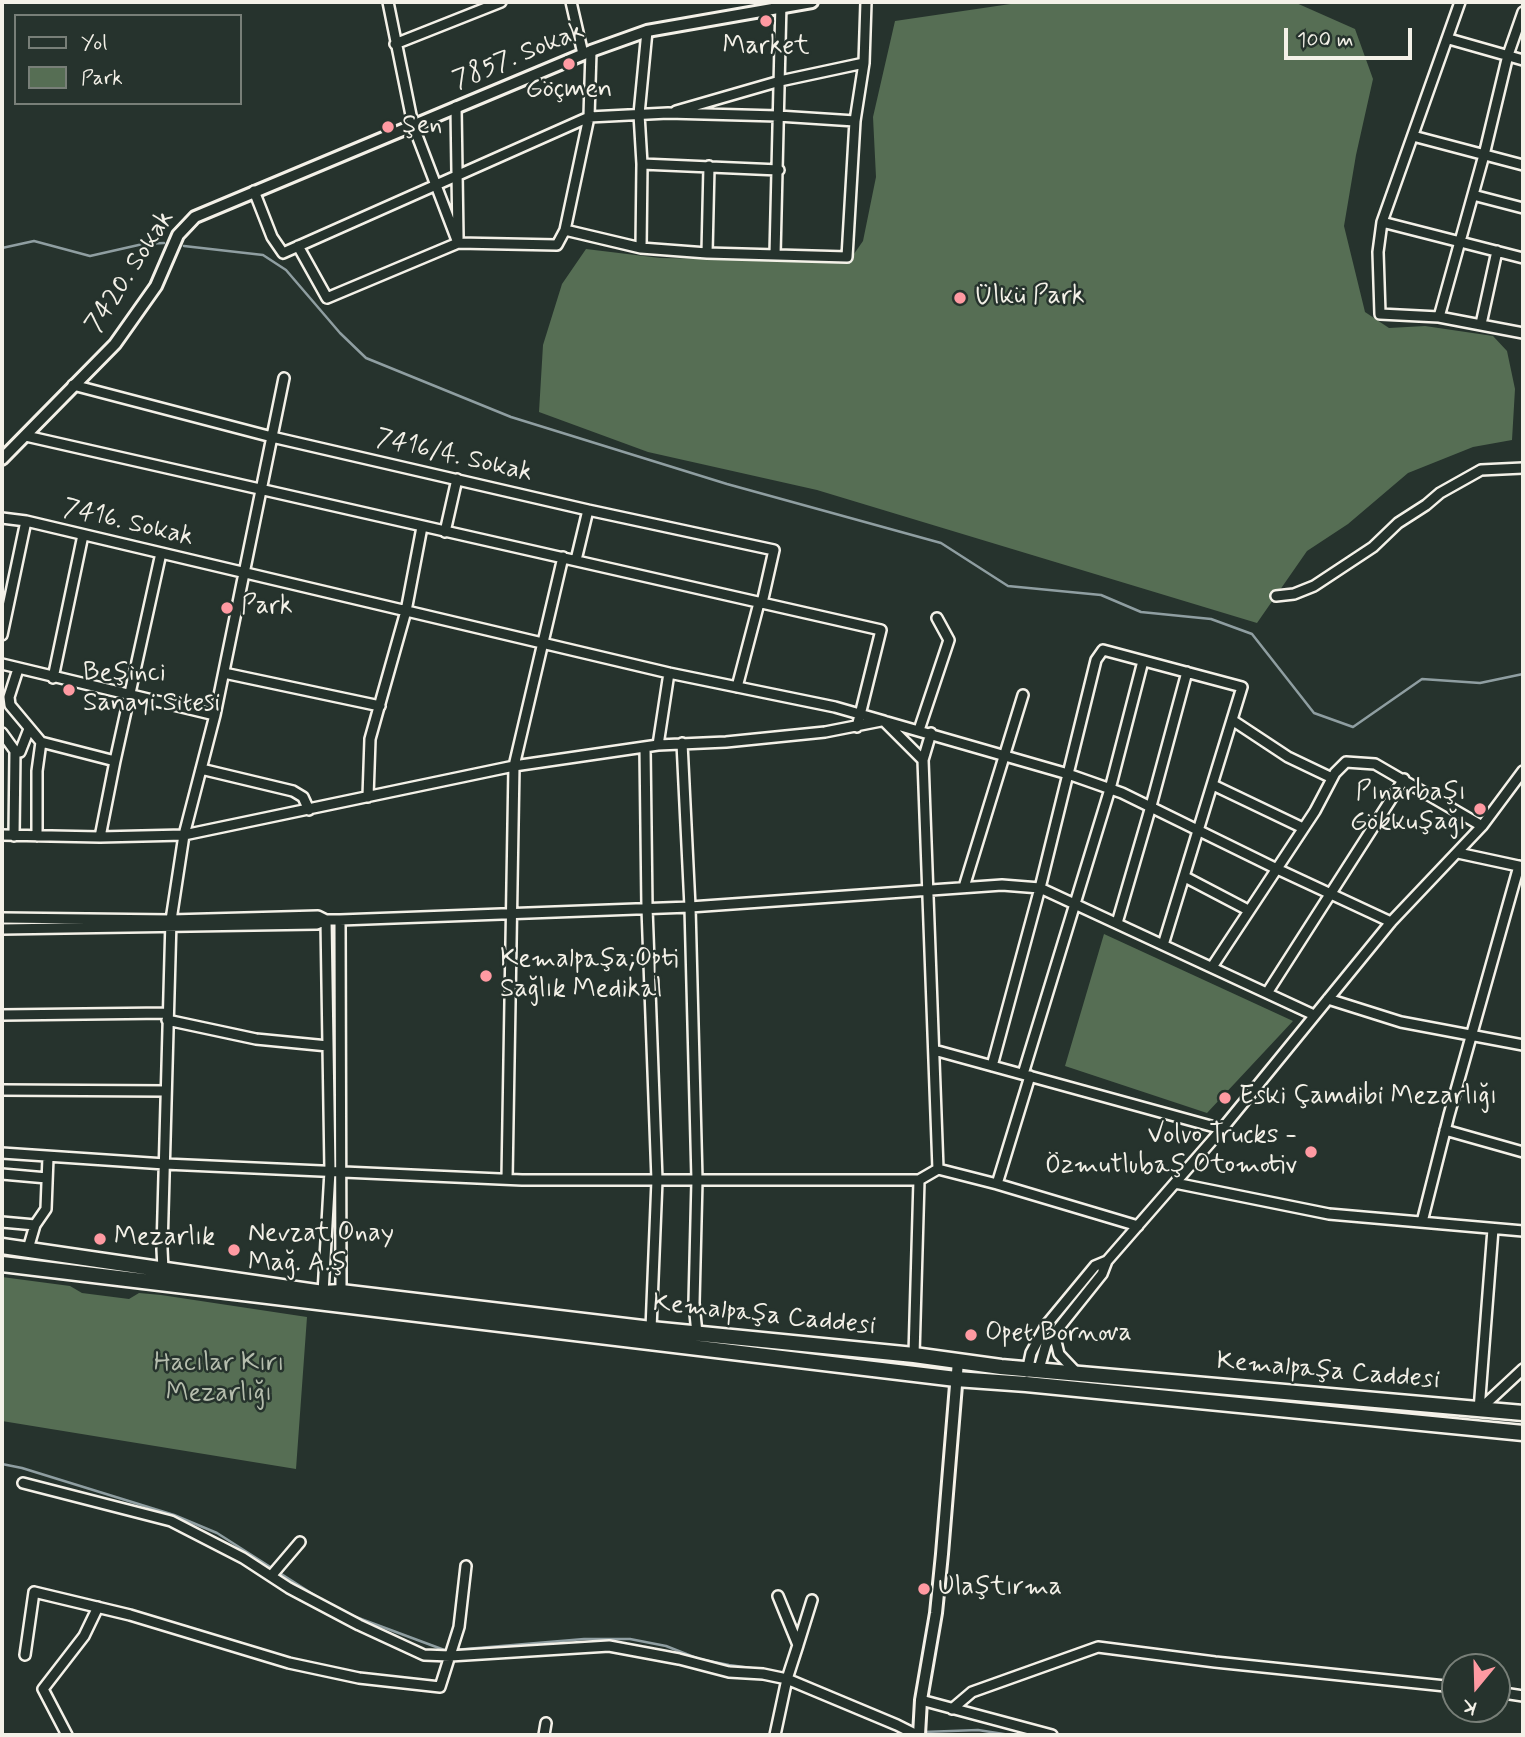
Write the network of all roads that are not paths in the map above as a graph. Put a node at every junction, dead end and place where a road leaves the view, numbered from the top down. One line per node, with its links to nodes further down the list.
1 (388, 2): 11 (street)
2 (501, 2): 11 (street)
3 (570, 2): 12 (street)
4 (812, 2): 7 (street, 7857. Sokak)
5 (866, 2): 15 (street)
6 (1460, 2): 10 (street)
7 (781, 5): 9 (street, 7857. Sokak); 16 (street)
8 (1523, 12): 13 (street)
9 (647, 31): 12 (street, 7857. Sokak); 19 (street)
10 (1448, 38): 13 (street); 24 (street)
11 (395, 44): 23 (street)
12 (587, 53): 17 (street, 7857. Sokak); 21 (street)
13 (1508, 55): 14 (street); 25 (street)
14 (1523, 60)
15 (864, 63): 16 (street); 22 (street)
16 (780, 81): 18 (street); 20 (street)
17 (456, 107): 23 (street, 7857. Sokak); 30 (street)
18 (668, 113): 19 (street); 20 (street)
19 (639, 114): 21 (street); 26 (street)
20 (778, 116): 22 (street); 29 (street)
21 (589, 117): 30 (street); 36 (street)
22 (855, 121): 43 (street)
23 (413, 125): 31 (street); 32 (street, 7857. Sokak)
24 (1413, 136): 25 (street); 35 (street)
25 (1483, 155): 27 (street); 33 (street)
26 (642, 164): 28 (street); 40 (street)
27 (1523, 165)
28 (709, 166): 29 (street); 42 (street)
29 (779, 170): 43 (street)
30 (457, 174): 31 (street); 38 (street)
31 (435, 185): 38 (street); 39 (street)
32 (254, 191): 39 (street); 49 (street, 7420. Sokak)
33 (1473, 195): 34 (street); 37 (street)
34 (1523, 208)
35 (1382, 222): 37 (street); 45 (street)
36 (565, 230): 38 (street); 40 (street)
37 (1460, 242): 41 (street); 45 (street)
38 (458, 243): 39 (street)
39 (298, 246)
40 (641, 248): 42 (street)
41 (1497, 251): 44 (street); 46 (street)
42 (707, 253): 43 (street)
43 (775, 256)
44 (1523, 258)
45 (1439, 317): 46 (street)
46 (1481, 324): 47 (street)
47 (1523, 333)
48 (284, 378): 51 (street)
49 (72, 385): 50 (street, 7420. Sokak); 51 (street, 7416/4. Sokak)
50 (26, 436): 52 (street, 7420. Sokak); 55 (street)
51 (272, 437): 54 (street, 7416/4. Sokak); 55 (street)
52 (2, 459)
53 (1523, 468): 66 (street)
54 (457, 479): 56 (street, 7416/4. Sokak); 60 (street)
55 (261, 488): 59 (street); 65 (street)
56 (588, 510): 64 (street); 67 (street, 7416/4. Sokak)
57 (2, 518): 58 (street, 7416. Sokak)
58 (26, 521): 61 (street, 7416. Sokak); 70 (street)
59 (422, 527): 60 (street); 68 (street)
60 (445, 532): 63 (street)
61 (83, 535): 62 (street, 7416. Sokak); 78 (street)
62 (161, 553): 65 (street, 7416. Sokak); 80 (street)
63 (563, 557): 64 (street); 71 (street)
64 (576, 560): 67 (street)
65 (244, 572): 68 (street, 7416. Sokak); 75 (street)
66 (1276, 596)
67 (760, 603): 79 (street); 84 (street)
68 (406, 611): 71 (street, 7416. Sokak); 83 (street)
69 (937, 618): 90 (street)
70 (2, 635)
71 (544, 643): 76 (street, 7416. Sokak); 102 (street)
72 (1143, 661): 77 (street); 105 (street); 109 (street)
73 (2, 664): 74 (street)
74 (18, 669): 78 (street); 82 (street); 89 (street)
75 (224, 673): 83 (street); 85 (street)
76 (668, 673): 79 (street, 7416. Sokak); 95 (street)
77 (1187, 673): 86 (street); 111 (street)
78 (53, 678): 80 (street)
79 (737, 687): 84 (street, 7416. Sokak)
80 (130, 695): 85 (street); 101 (street)
81 (1023, 695): 98 (street)
82 (2, 702)
83 (380, 706): 110 (street)
84 (860, 714): 87 (street, 7416. Sokak); 88 (street)
85 (215, 715): 103 (street)
86 (1232, 720): 106 (street); 108 (street)
87 (883, 721): 88 (street); 90 (street, 7416. Sokak); 100 (street)
88 (858, 727): 94 (street)
89 (29, 729): 93 (street); 97 (street)
90 (919, 730): 92 (street, 7416. Sokak)
91 (2, 733): 97 (street)
92 (931, 733): 98 (street, 7416. Sokak); 100 (street)
93 (41, 742): 99 (street); 101 (street)
94 (682, 744): 95 (street); 130 (street)
95 (658, 745): 96 (street)
96 (645, 748): 102 (street); 131 (street)
97 (17, 752): 99 (street); 118 (street)
98 (1005, 755): 105 (street, 7416. Sokak); 125 (street)
99 (38, 756): 119 (street)
100 (923, 760): 127 (street)
101 (115, 761): 120 (street)
102 (514, 766): 110 (street); 133 (street)
103 (201, 769): 112 (street); 117 (street)
104 (1523, 771): 113 (street)
105 (1068, 774): 109 (street, 7416. Sokak); 126 (street)
106 (1332, 778): 107 (street); 114 (street)
107 (1404, 779): 113 (street); 128 (street)
108 (1213, 785): 114 (street); 115 (street)
109 (1110, 789): 111 (street, 7416. Sokak); 129 (street)
110 (368, 797): 112 (street)
111 (1151, 806): 115 (street, 7416. Sokak); 138 (street)
112 (309, 810): 117 (street)
113 (1482, 826): 121 (street)
114 (1303, 828): 123 (street)
115 (1199, 830): 123 (street, 7416. Sokak); 124 (street)
116 (2, 835): 118 (street)
117 (184, 835): 120 (street); 139 (street)
118 (14, 836): 119 (street)
119 (37, 836): 120 (street)
120 (100, 837)
121 (1458, 853): 122 (street); 137 (street)
122 (1521, 867): 148 (street)
123 (1275, 868): 128 (street, 7416. Sokak); 132 (street)
124 (1185, 877): 132 (street); 141 (street)
125 (964, 887): 126 (street); 127 (street)
126 (1040, 888): 129 (street); 152 (street)
127 (929, 890): 130 (street); 151 (street)
128 (1330, 894): 137 (street, 7416. Sokak); 143 (street)
129 (1076, 905): 138 (street); 153 (street)
130 (690, 907): 131 (street); 168 (street)
131 (647, 908): 133 (street); 167 (street)
132 (1248, 910): 142 (street)
133 (510, 914): 136 (street); 166 (street)
134 (2, 918): 139 (street)
135 (326, 920): 136 (street); 139 (street); 150 (street)
136 (340, 920): 163 (street)
137 (1391, 922): 144 (street)
138 (1117, 923): 141 (street)
139 (171, 924): 140 (street); 146 (street)
140 (2, 929)
141 (1163, 945): 142 (street)
142 (1212, 967): 143 (street)
143 (1267, 993): 147 (street)
144 (1328, 999): 147 (street); 148 (street)
145 (2, 1015): 146 (street)
146 (167, 1016): 150 (street); 155 (street)
147 (1314, 1016): 156 (street)
148 (1473, 1036): 149 (street); 157 (street)
149 (1523, 1045)
150 (328, 1046): 163 (street)
151 (934, 1050): 152 (street); 162 (street)
152 (992, 1066): 153 (street)
153 (1027, 1075): 156 (street); 171 (street)
154 (2, 1090): 155 (street)
155 (166, 1091): 161 (street)
156 (1222, 1129): 170 (street)
157 (1445, 1130): 158 (street); 172 (street)
158 (1523, 1152)
159 (2, 1153): 160 (street)
160 (48, 1157): 161 (street); 165 (street)
161 (165, 1164): 163 (street); 182 (street)
162 (939, 1169): 169 (street); 171 (street)
163 (335, 1171): 166 (street); 183 (street); 184 (street)
164 (2, 1174): 165 (street)
165 (47, 1178): 174 (street)
166 (507, 1180): 167 (street)
167 (657, 1180): 168 (street); 185 (street)
168 (697, 1180): 169 (street); 187 (street)
169 (919, 1180): 188 (street)
170 (1175, 1183): 172 (street); 175 (street)
171 (997, 1184): 175 (street)
172 (1422, 1222): 176 (street)
173 (2, 1223): 174 (street)
174 (35, 1225): 179 (street)
175 (1138, 1226): 180 (street)
176 (1493, 1229): 177 (street); 195 (street)
177 (1523, 1231)
178 (2, 1246): 179 (main road, Kemalpaşa Caddesi)
179 (28, 1248): 182 (main road, Kemalpaşa Caddesi)
180 (1107, 1261): 186 (street); 190 (street)
181 (2, 1264): 193 (main road, Kemalpaşa Caddesi)
182 (163, 1270): 184 (main road, Kemalpaşa Caddesi)
183 (341, 1292): 184 (main road, Kemalpaşa Caddesi); 185 (main road, Kemalpaşa Caddesi)
184 (323, 1293)
185 (651, 1329): 187 (main road, Kemalpaşa Caddesi)
186 (1054, 1333): 190 (street); 192 (street)
187 (697, 1334): 188 (main road, Kemalpaşa Caddesi)
188 (914, 1356): 189 (main road, Kemalpaşa Caddesi)
189 (958, 1362): 190 (main road, Kemalpaşa Caddesi); 193 (street)
190 (1033, 1369): 192 (main road, Kemalpaşa Caddesi); 194 (main road)
191 (1523, 1369): 195 (street)
192 (1077, 1374): 195 (main road, Kemalpaşa Caddesi)
193 (956, 1379): 194 (main road, Kemalpaşa Caddesi); 210 (street)
194 (1031, 1384): 197 (main road, Kemalpaşa Caddesi)
195 (1479, 1410): 196 (main road, Kemalpaşa Caddesi)
196 (1523, 1413)
197 (1523, 1433)
198 (23, 1483): 201 (street)
199 (300, 1542): 201 (street)
200 (466, 1566): 206 (street)
201 (275, 1571): 206 (street)
202 (778, 1596): 205 (street)
203 (812, 1600): 205 (street)
204 (98, 1607): 206 (street); 207 (street); 213 (street)
205 (798, 1645): 208 (street)
206 (452, 1652): 208 (street)
207 (25, 1655)
208 (787, 1679): 215 (street); 216 (street)
209 (1441, 1684): 211 (street)
210 (921, 1700): 211 (street); 216 (street)
211 (952, 1709): 217 (street)
212 (546, 1723): 214 (street)
213 (67, 1735)
214 (544, 1735)
215 (775, 1735)
216 (918, 1735)
217 (1052, 1735)

